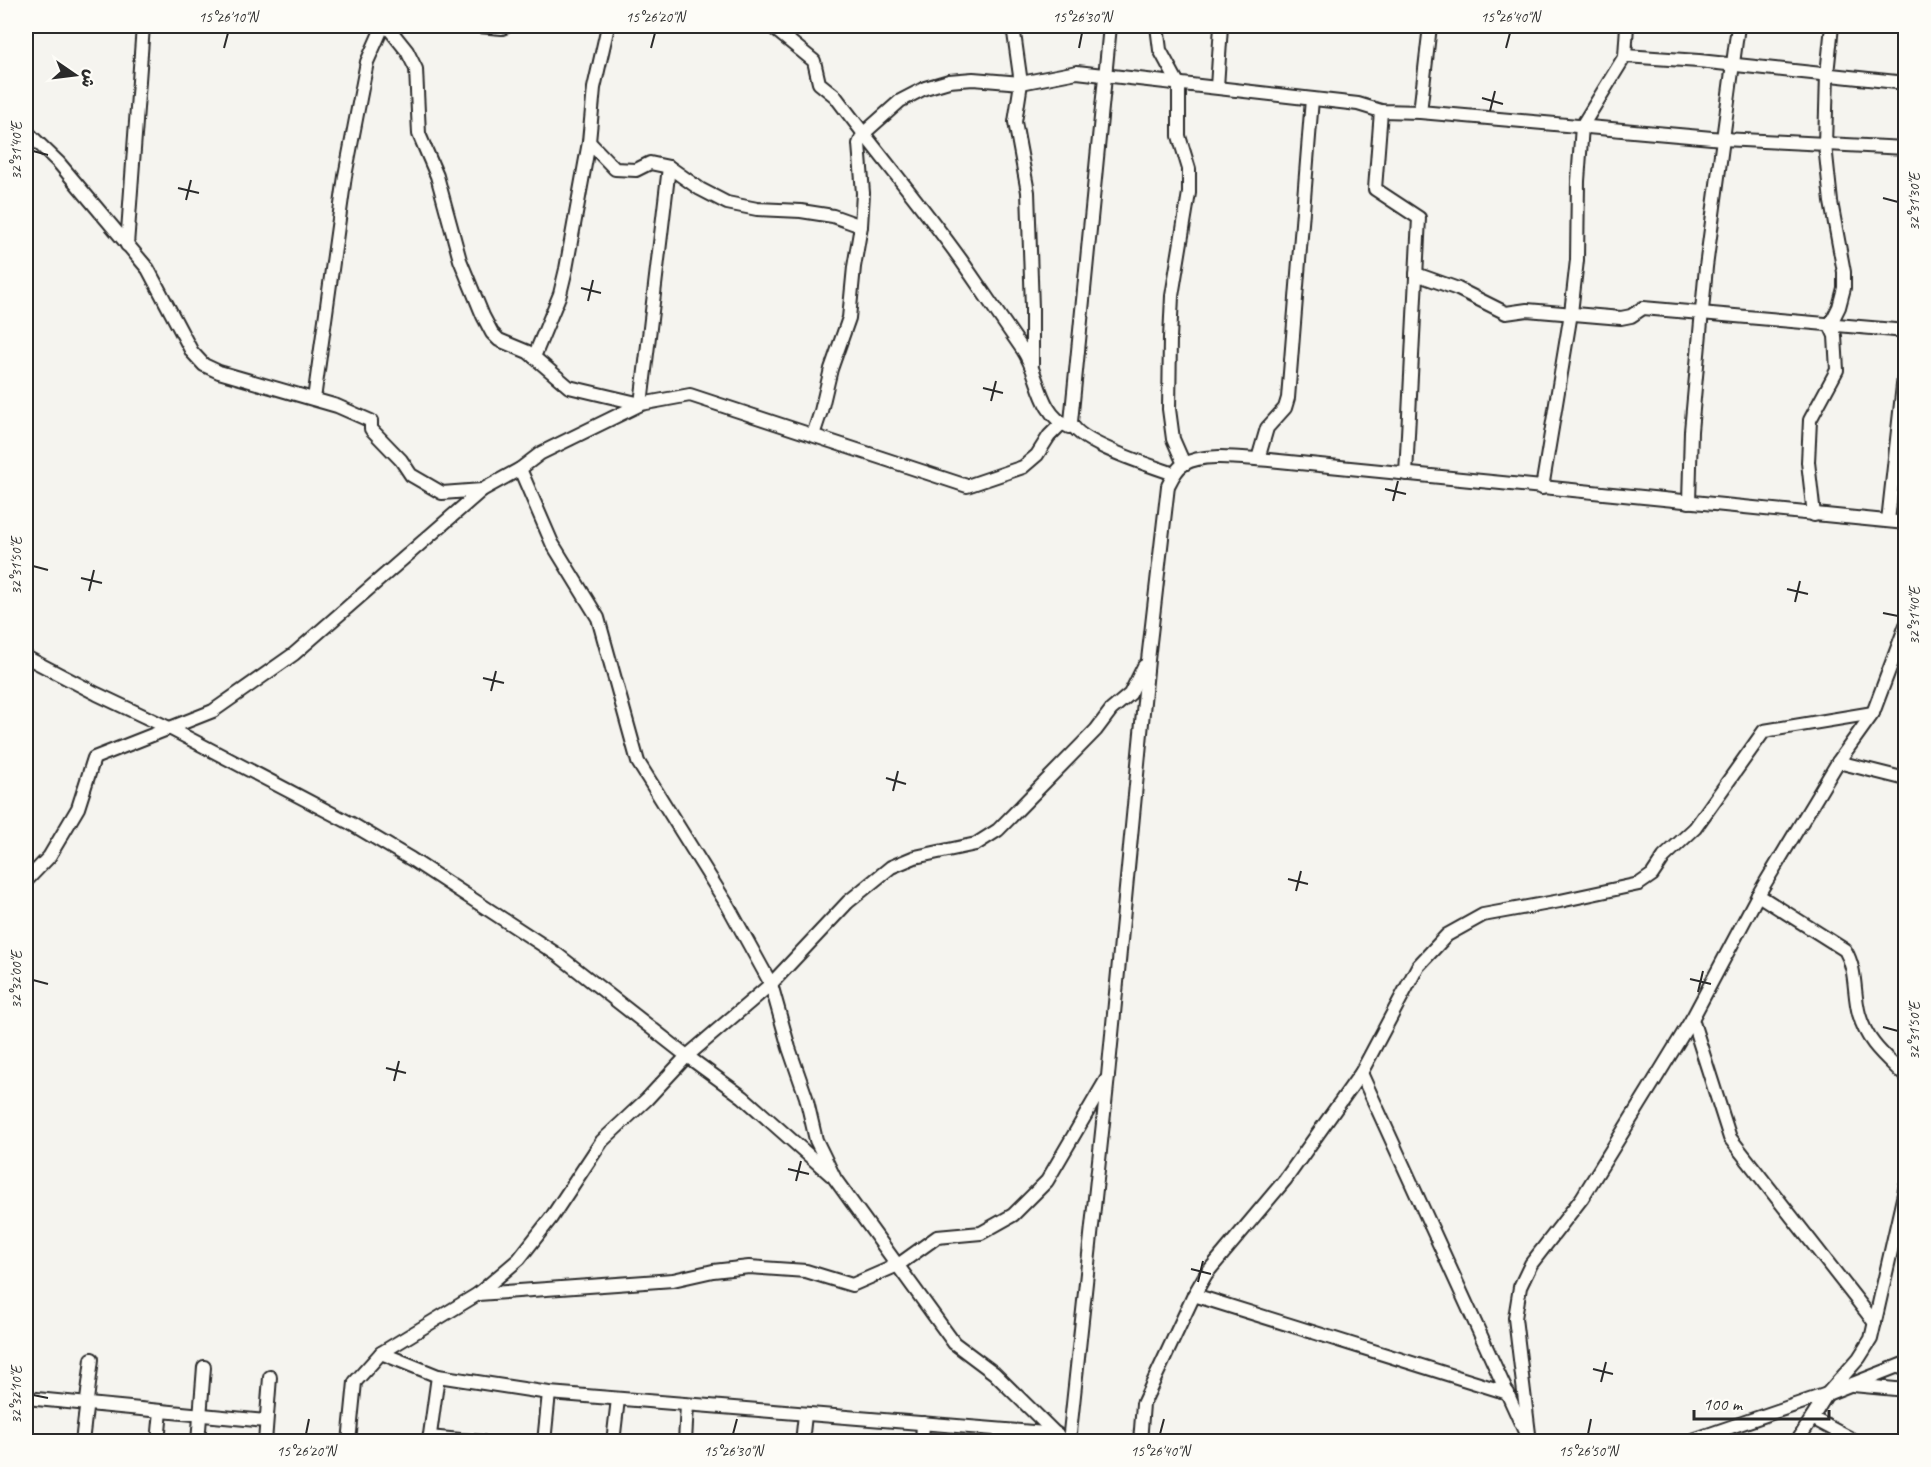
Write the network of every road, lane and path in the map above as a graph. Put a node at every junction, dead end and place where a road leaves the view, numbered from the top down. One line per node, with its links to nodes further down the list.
1 (142, 26): 35 (street)
2 (385, 26): 41 (street); 44 (street)
3 (478, 26): 4 (street)
4 (507, 26)
5 (608, 26): 30 (street)
6 (771, 26): 28 (street)
7 (1013, 26): 19 (street)
8 (1110, 26): 17 (street)
9 (1158, 26): 21 (street)
10 (1221, 26): 22 (street)
11 (1430, 26): 25 (street)
12 (1627, 26): 15 (street)
13 (1738, 26): 16 (street)
14 (1832, 26): 18 (street)
15 (1625, 56): 16 (street); 26 (street)
16 (1733, 64): 18 (street); 29 (street)
17 (1105, 74): 19 (street); 21 (street); 46 (street)
18 (1827, 74): 20 (street); 31 (street)
19 (1021, 82): 28 (street); 43 (street)
20 (1905, 83)
21 (1179, 85): 22 (street); 49 (street)
22 (1216, 87): 23 (street)
23 (1312, 99): 24 (street); 48 (street)
24 (1381, 111): 25 (street); 36 (street)
25 (1420, 112): 26 (street)
26 (1582, 126): 29 (street); 37 (street)
27 (26, 131): 35 (street)
28 (863, 134): 34 (street); 43 (street)
29 (1723, 139): 31 (street); 38 (street)
30 (589, 142): 33 (street); 41 (street)
31 (1825, 145): 32 (street); 39 (street)
32 (1905, 148)
33 (669, 167): 34 (street); 45 (street)
34 (861, 226): 47 (street)
35 (127, 245): 44 (street)
36 (1416, 274): 37 (street); 52 (street)
37 (1571, 313): 38 (street); 53 (street)
38 (1701, 314): 39 (street); 55 (street)
39 (1830, 325): 40 (street); 56 (street)
40 (1905, 331)
41 (534, 357): 45 (street)
42 (1905, 358): 57 (street)
43 (1032, 370): 46 (street)
44 (314, 399): 54 (street)
45 (640, 404): 47 (street); 50 (street)
46 (1067, 426): 47 (street); 51 (street)
47 (813, 435)
48 (1258, 459): 49 (street); 52 (street)
49 (1184, 464): 51 (street)
50 (520, 469): 54 (street); 68 (street)
51 (1174, 474): 61 (street)
52 (1406, 474): 53 (street)
53 (1542, 488): 55 (street)
54 (482, 490): 63 (street)
55 (1689, 502): 56 (street)
56 (1814, 515): 57 (street)
57 (1888, 521): 58 (street)
58 (1905, 523)
59 (1905, 625): 62 (street)
60 (26, 657): 63 (street)
61 (1148, 660): 68 (street); 72 (street)
62 (1873, 713): 64 (street); 71 (street)
63 (171, 729): 66 (street); 70 (street)
64 (1838, 762): 65 (street); 67 (street)
65 (1905, 779)
66 (26, 881)
67 (1758, 895): 69 (street); 73 (street)
68 (771, 984): 70 (street); 74 (street)
69 (1692, 1018): 79 (street); 118 (street)
70 (687, 1056): 74 (street); 77 (street)
71 (1361, 1073): 78 (street); 89 (street)
72 (1108, 1076): 76 (street); 116 (street)
73 (1905, 1077)
74 (835, 1179): 76 (street)
75 (1905, 1185): 79 (street)
76 (898, 1265): 77 (street); 102 (street)
77 (478, 1294): 80 (street)
78 (1194, 1295): 89 (street); 117 (street)
79 (1875, 1323): 90 (street)
80 (381, 1353): 84 (street); 108 (street)
81 (92, 1359): 93 (street)
82 (1905, 1363): 86 (street)
83 (204, 1367): 96 (street)
84 (438, 1376): 88 (street); 103 (street)
85 (270, 1377): 99 (street)
86 (1849, 1385): 87 (street); 90 (street)
87 (1905, 1390)
88 (549, 1393): 92 (street); 110 (street)
89 (1508, 1394): 118 (street)
90 (1827, 1394): 98 (street); 119 (street)
91 (26, 1398): 93 (street)
92 (618, 1399): 94 (street); 111 (street)
93 (87, 1404): 95 (street); 104 (street)
94 (687, 1405): 97 (street); 112 (street)
95 (161, 1411): 96 (street); 105 (street)
96 (200, 1415): 99 (street); 106 (street)
97 (805, 1415): 100 (street); 113 (street)
98 (1812, 1418): 120 (street); 121 (street)
99 (266, 1421): 107 (street)
100 (923, 1423): 101 (street); 114 (street)
101 (992, 1428): 102 (street); 115 (street)
102 (1061, 1438)
103 (429, 1439): 109 (street)
104 (82, 1442)
105 (158, 1442)
106 (198, 1442)
107 (265, 1442)
108 (349, 1442)
109 (482, 1442)
110 (544, 1442)
111 (613, 1442)
112 (685, 1442)
113 (802, 1442)
114 (922, 1442)
115 (992, 1442)
116 (1069, 1442)
117 (1140, 1442)
118 (1530, 1442)
119 (1687, 1442)
120 (1797, 1442)
121 (1857, 1442)

